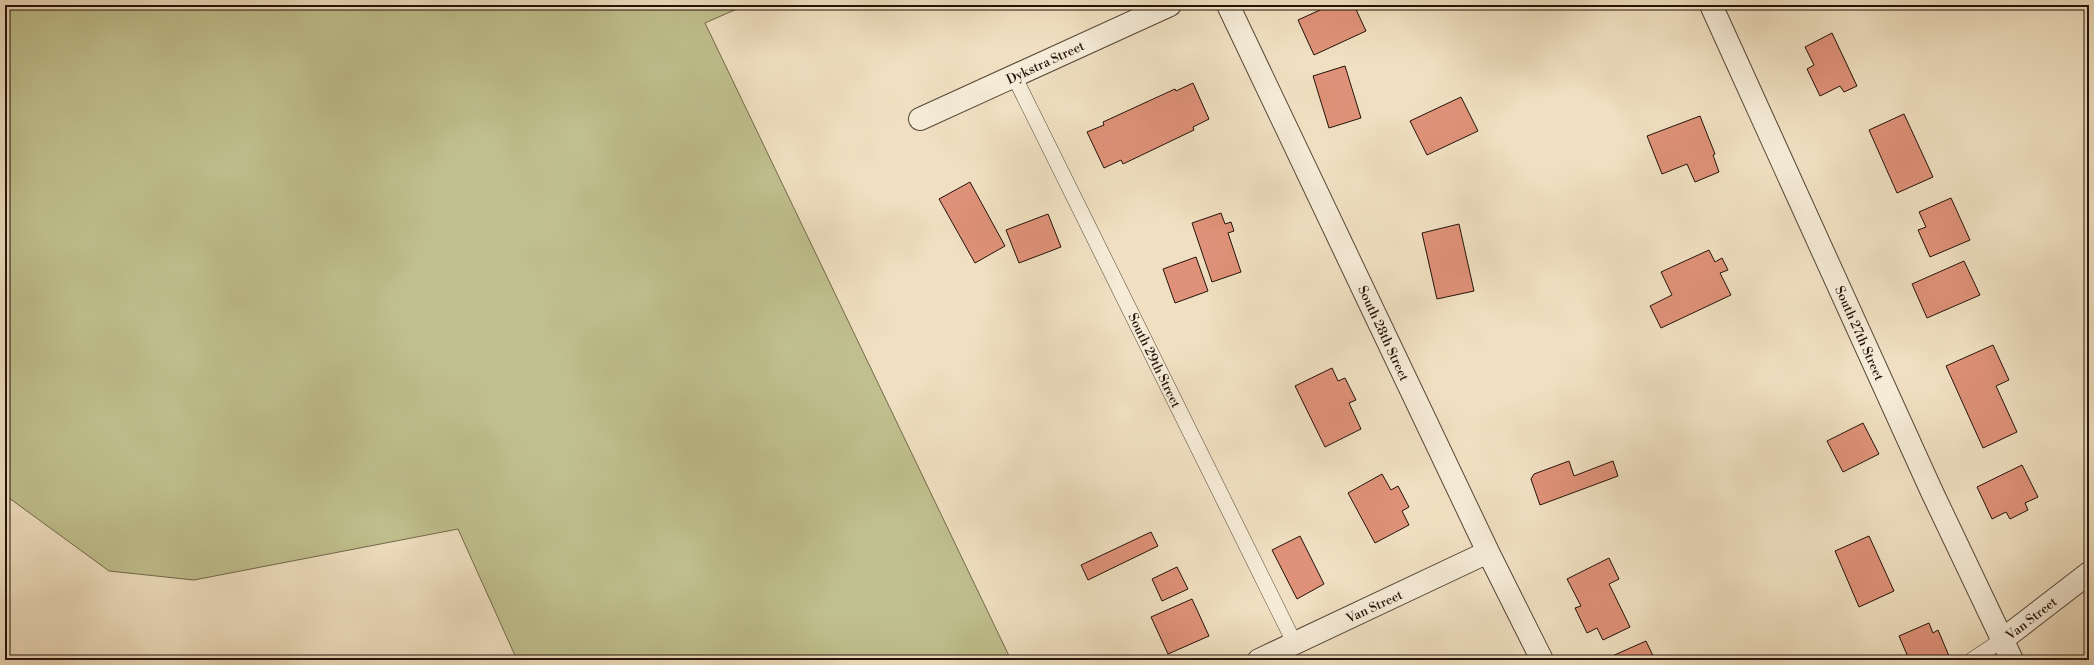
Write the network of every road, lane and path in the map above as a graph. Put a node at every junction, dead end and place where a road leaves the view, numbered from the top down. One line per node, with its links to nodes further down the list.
1 (1170, 5): 4 (street, Dykstra Street)
2 (1228, 5): 6 (street, South 28th Street)
3 (1711, 5): 8 (street, South 27th Street)
4 (1014, 76): 5 (street, Dykstra Street); 9 (lane, South 29th Street)
5 (920, 119)
6 (1488, 552): 9 (street, Van Street); 11 (street, South 28th Street)
7 (2089, 573): 8 (street, Van Street)
8 (2002, 640): 12 (lane, Van Street); 13 (street, South 27th Street)
9 (1295, 644): 10 (street, Van Street)
10 (1259, 660)
11 (1542, 660)
12 (1972, 660)
13 (2012, 660)

